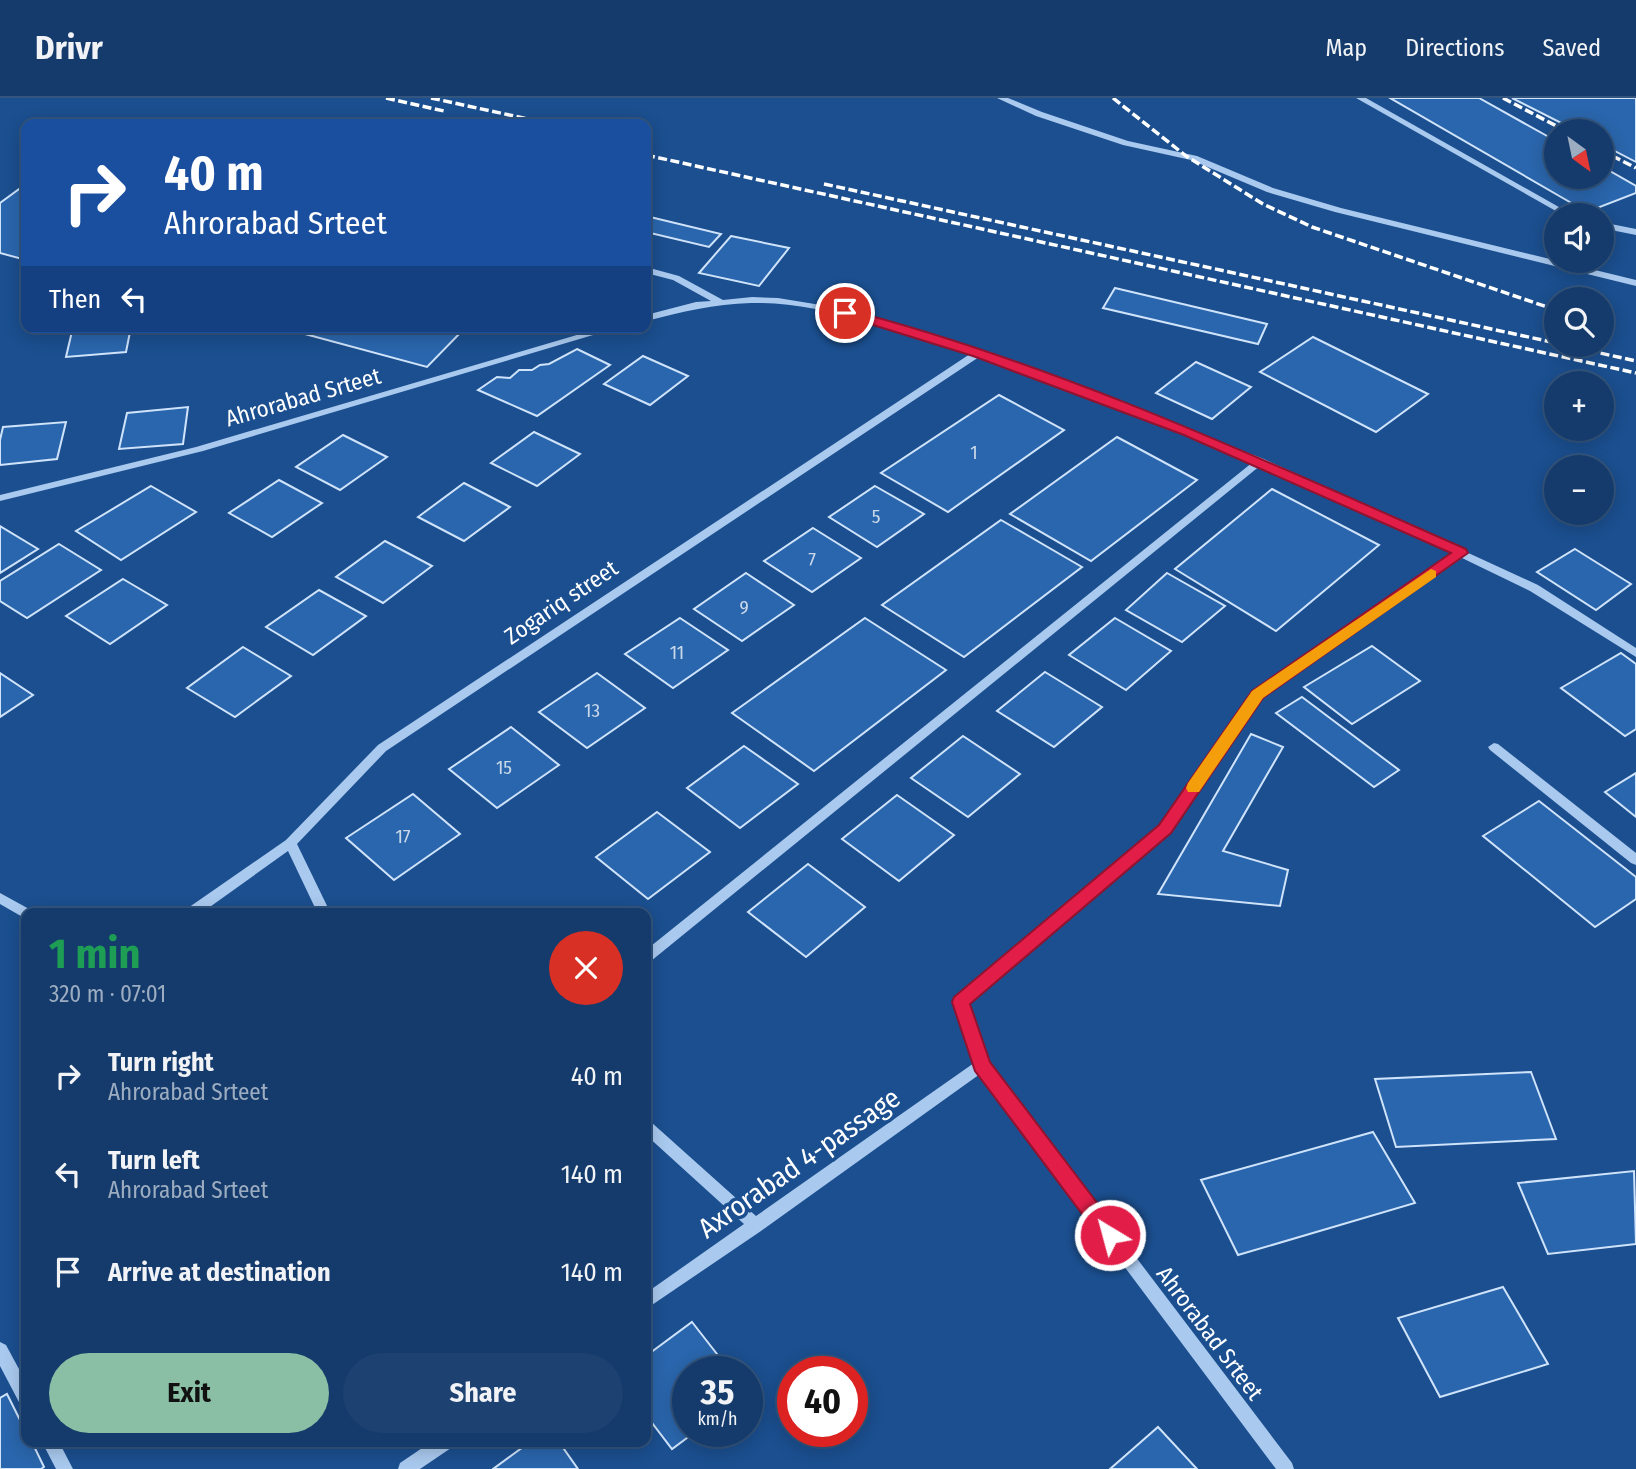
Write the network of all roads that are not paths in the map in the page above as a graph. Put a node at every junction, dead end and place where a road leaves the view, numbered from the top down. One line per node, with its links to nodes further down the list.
1 (1001, 98): 7 (street)
2 (1360, 98): 3 (street)
3 (1548, 203)
4 (1614, 228): 5 (street)
5 (1636, 232)
6 (651, 271): 8 (street)
7 (1636, 283)
8 (720, 302): 9 (street); 11 (street)
9 (651, 316)
10 (595, 333): 13 (street, Ahrorabad Srteet)
11 (978, 353): 12 (street); 17 (street, Zogariq street)
12 (1260, 461): 14 (street); 23 (street)
13 (0, 498)
14 (1461, 553): 15 (street); 24 (street, Ahrorabad Srteet)
15 (1636, 653)
16 (1494, 747): 18 (street)
17 (290, 843): 20 (street, Zogariq street); 21 (street)
18 (1636, 860)
19 (0, 898): 22 (street)
20 (198, 908)
21 (322, 908)
22 (21, 911)
23 (651, 953)
24 (982, 1065): 26 (street, Axrorabad 4-passage); 34 (street, Ahrorabad Srteet)
25 (651, 1131): 26 (street)
26 (755, 1226): 27 (street, Axrorabad 4-passage)
27 (651, 1299)
28 (0, 1350): 29 (street)
29 (21, 1389)
30 (53, 1447): 32 (street)
31 (438, 1447): 33 (street)
32 (65, 1469)
33 (407, 1469)
34 (1286, 1469)

